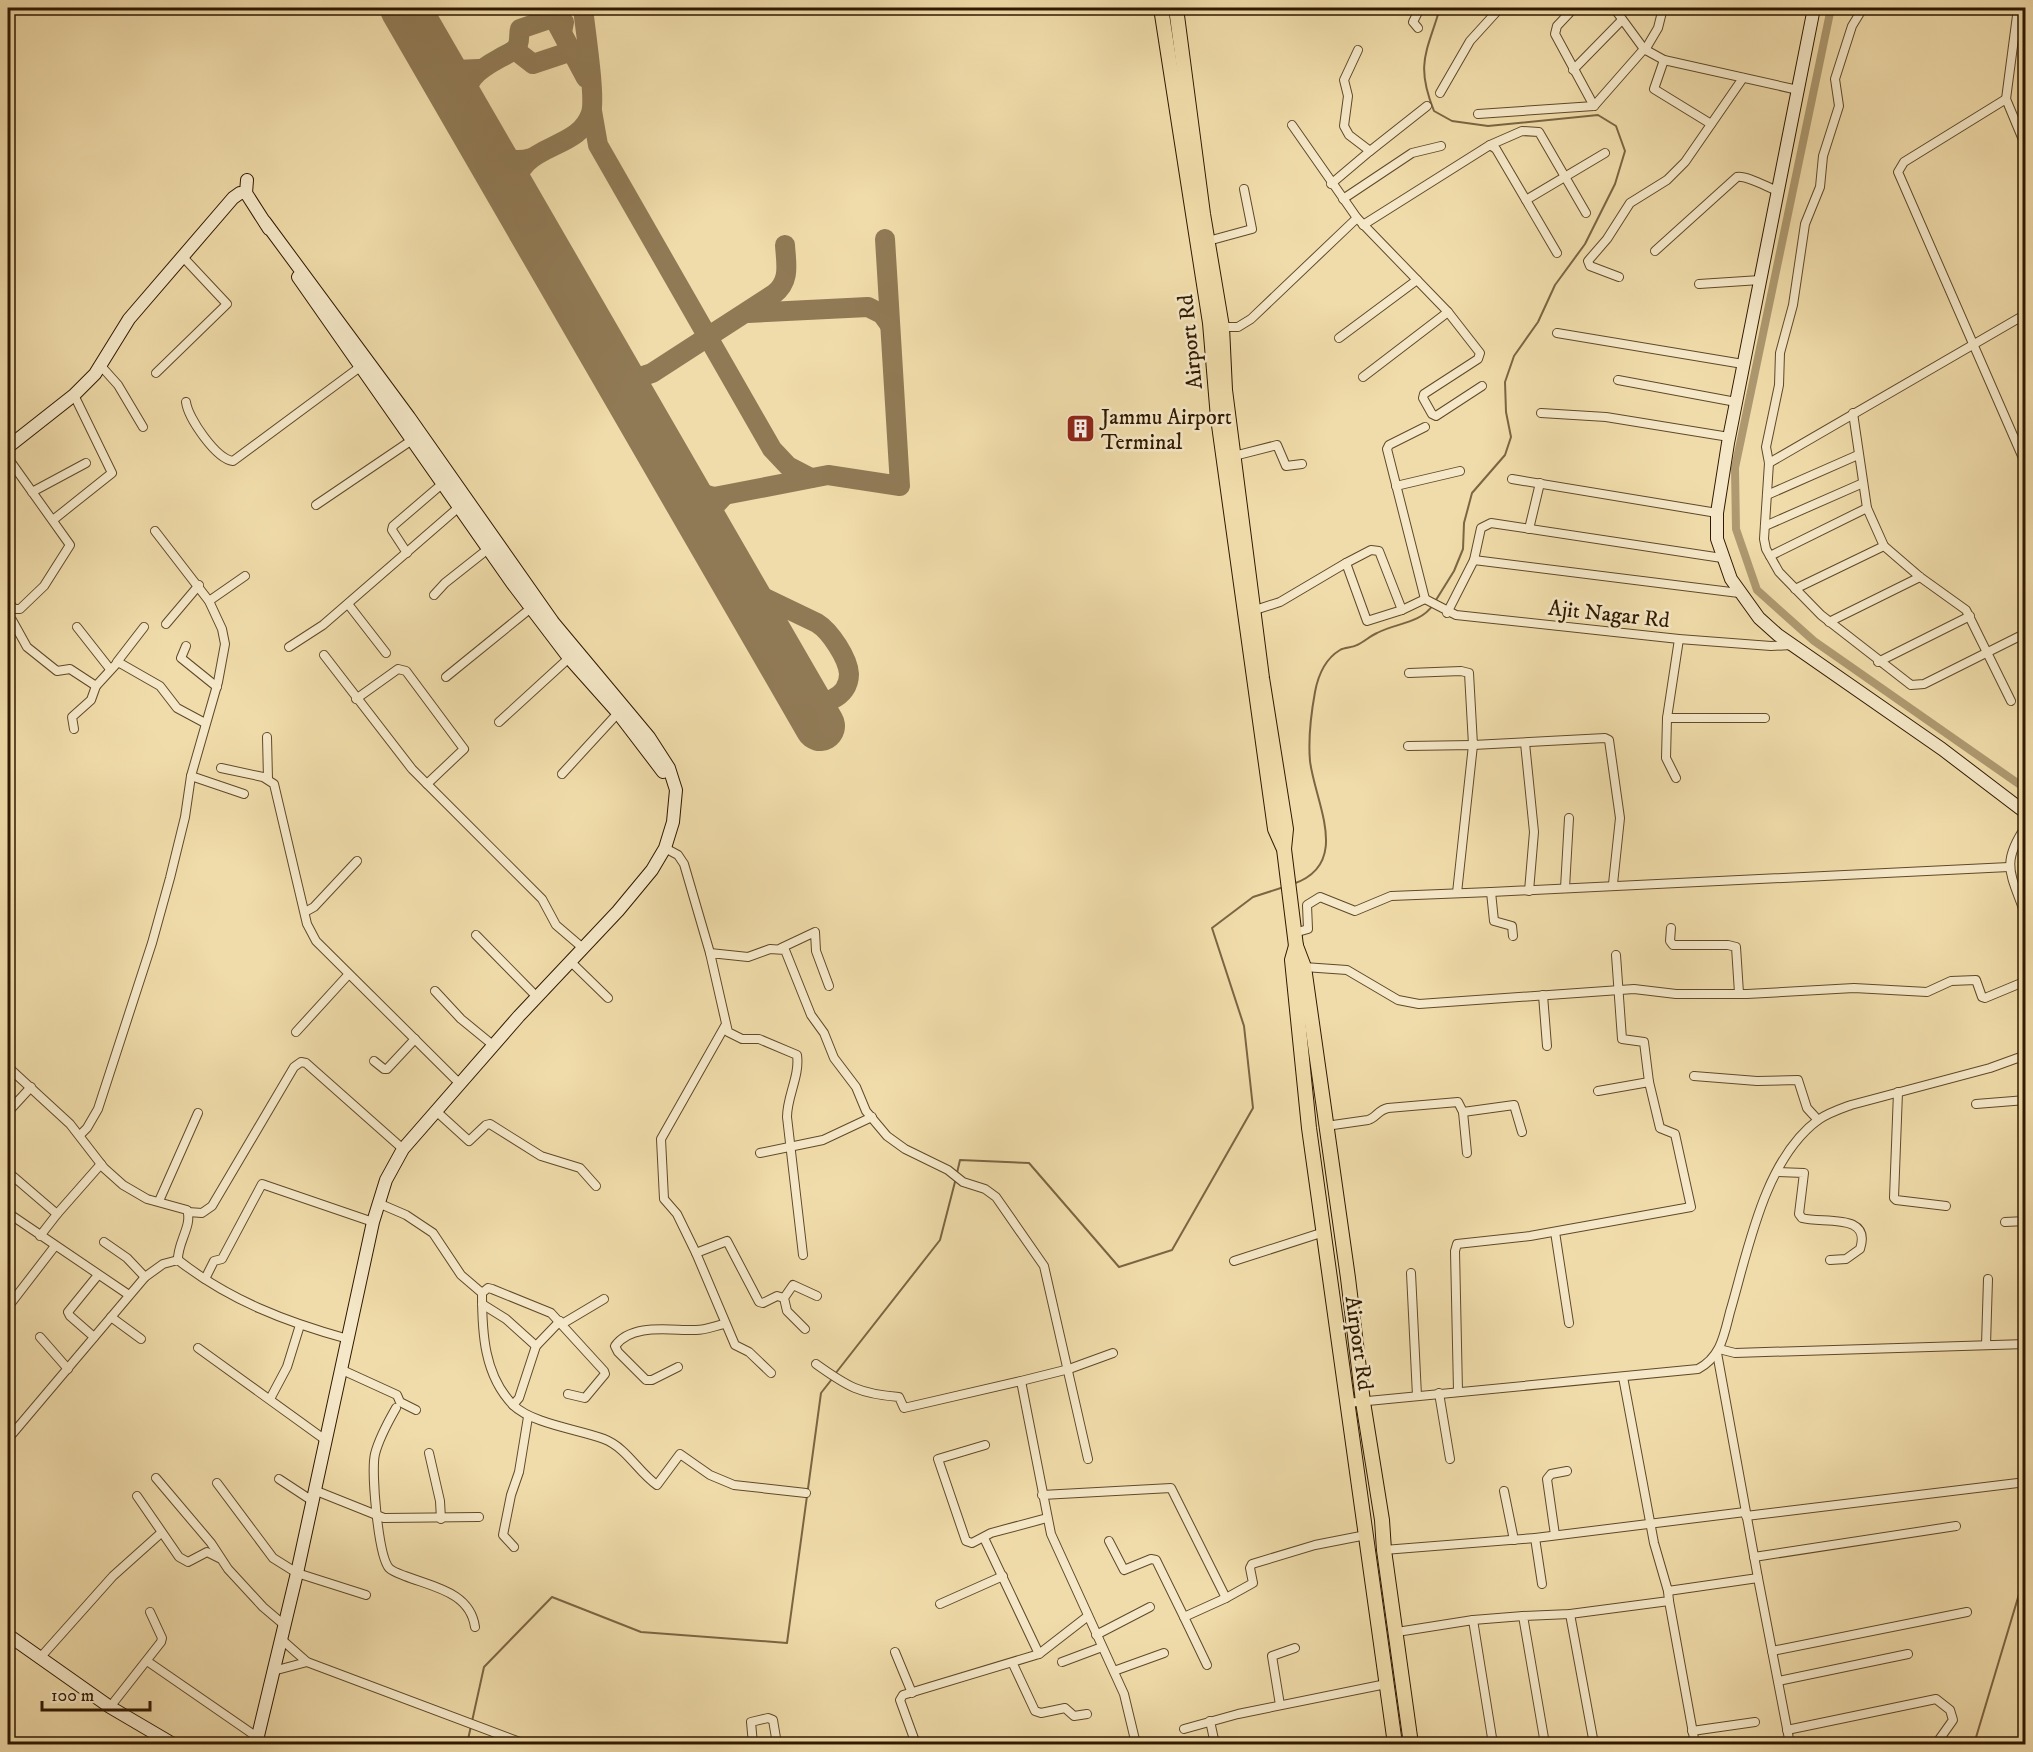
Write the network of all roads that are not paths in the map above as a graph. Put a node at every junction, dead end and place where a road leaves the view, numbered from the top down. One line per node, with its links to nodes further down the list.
1 (1161, 8): 165 (main road, Airport Rd)
2 (1176, 8): 42 (main road)
3 (1420, 8): 12 (street)
4 (1500, 8): 19 (street)
5 (1574, 8): 16 (street)
6 (1614, 8): 11 (street)
7 (1664, 8): 14 (street)
8 (1814, 8): 18 (street)
9 (1863, 8): 77 (street)
10 (2018, 8): 20 (street)
11 (1621, 21): 14 (street); 16 (street)
12 (1418, 28)
13 (1358, 50): 29 (street)
14 (1645, 50): 15 (street); 22 (street)
15 (1664, 60): 17 (street); 24 (street)
16 (1573, 70): 22 (street)
17 (1743, 78): 18 (street); 24 (street)
18 (1798, 90): 35 (street)
19 (1440, 93)
20 (2006, 99): 28 (street); 55 (street)
21 (1427, 106): 29 (street)
22 (1594, 106): 23 (street)
23 (1478, 114)
24 (1711, 124): 46 (street)
25 (1292, 125): 33 (street)
26 (1490, 145): 31 (street); 38 (street); 40 (street)
27 (1441, 146): 37 (street)
28 (2025, 147)
29 (1370, 152): 33 (street)
30 (1605, 153): 31 (street)
31 (1565, 176): 38 (street); 39 (street)
32 (247, 180): 36 (street)
33 (1330, 184): 37 (street)
34 (1244, 189): 42 (street)
35 (1778, 191): 43 (street); 48 (street)
36 (246, 193): 41 (street); 45 (street)
37 (1343, 199): 40 (street)
38 (1526, 200): 44 (street)
39 (1586, 213)
40 (1360, 221): 47 (street); 52 (street)
41 (266, 222): 58 (street); 158 (street)
42 (1208, 241): 52 (main road)
43 (1655, 251)
44 (1557, 253)
45 (182, 256): 57 (street); 59 (street)
46 (1619, 277)
47 (1417, 280): 50 (street); 54 (street)
48 (1760, 280): 49 (street); 56 (street)
49 (1699, 284)
50 (1448, 312): 60 (street); 62 (street)
51 (2025, 314): 55 (street)
52 (1222, 327): 74 (main road)
53 (1557, 333): 56 (street)
54 (1340, 338)
55 (1973, 345): 67 (street); 79 (street)
56 (1743, 364): 65 (street)
57 (101, 366): 63 (street); 68 (street)
58 (360, 367): 64 (street); 71 (street)
59 (156, 373)
60 (1363, 377)
61 (1618, 380): 65 (street)
62 (1482, 386)
63 (74, 395): 72 (street); 92 (street)
64 (186, 402)
65 (1736, 402): 70 (street)
66 (1541, 413): 70 (street)
67 (1853, 413): 73 (street); 77 (street)
68 (143, 427)
69 (1425, 427): 85 (street)
70 (1729, 437): 91 (street)
71 (412, 440): 84 (street); 88 (street)
72 (8, 447)
73 (1858, 455): 83 (street); 87 (street)
74 (1234, 456): 78 (street); 114 (main road)
75 (8, 458): 86 (street)
76 (86, 463): 86 (street)
77 (1769, 463): 87 (street)
78 (1302, 464)
79 (2025, 465)
80 (1460, 471): 85 (street)
81 (1512, 479): 82 (street)
82 (1540, 483): 91 (street); 94 (street)
83 (1863, 483): 90 (street); 93 (street)
84 (442, 484): 89 (street); 98 (street)
85 (1396, 486): 109 (street)
86 (32, 492): 92 (street)
87 (1767, 495): 93 (street)
88 (316, 505)
89 (459, 507): 97 (street); 98 (street)
90 (1867, 508): 96 (street); 99 (street)
91 (1717, 513): 100 (street)
92 (53, 520): 115 (street)
93 (1765, 526): 99 (street)
94 (1529, 529): 100 (street); 101 (street)
95 (155, 531): 105 (street)
96 (1884, 546): 104 (street); 106 (street)
97 (488, 549): 108 (street); 113 (street)
98 (406, 553): 112 (street)
99 (1770, 556): 106 (street)
100 (1722, 558): 107 (street)
101 (1474, 560): 107 (street); 117 (street)
102 (1346, 563): 114 (street); 116 (street); 116 (street)
103 (246, 576): 110 (street)
104 (1920, 577): 118 (street); 120 (street)
105 (199, 585): 110 (street); 121 (street)
106 (1795, 589): 120 (street)
107 (1739, 593): 127 (street)
108 (434, 595)
109 (1426, 600): 116 (street); 117 (street, Ajit Nagar Rd)
110 (209, 602): 140 (street)
111 (8, 603): 115 (street)
112 (348, 604): 129 (street); 131 (street)
113 (531, 608): 133 (street); 138 (street)
114 (1255, 609): 165 (main road)
115 (18, 610): 119 (street)
116 (1402, 610)
117 (1444, 612): 126 (street, Ajit Nagar Rd)
118 (1970, 616): 130 (street); 135 (street)
119 (12, 620): 124 (street); 139 (street)
120 (1830, 622): 135 (street)
121 (166, 624)
122 (77, 627): 136 (street)
123 (144, 627): 134 (street)
124 (8, 631)
125 (2025, 633): 130 (street)
126 (1679, 639): 127 (street, Ajit Nagar Rd); 144 (street)
127 (1794, 645): 161 (street)
128 (186, 646): 140 (street)
129 (289, 648)
130 (1988, 652): 135 (street); 142 (street)
131 (386, 653)
132 (324, 655): 141 (street)
133 (569, 658): 143 (street); 146 (street)
134 (117, 662): 136 (street); 147 (street)
135 (1878, 662)
136 (110, 669): 139 (street)
137 (1409, 673): 151 (street)
138 (446, 677)
139 (96, 686): 148 (street)
140 (217, 687): 147 (street)
141 (356, 699): 159 (street); 159 (street)
142 (2012, 701)
143 (618, 713): 154 (street); 158 (street)
144 (1667, 718): 145 (street); 156 (street)
145 (1765, 718)
146 (499, 722)
147 (205, 723): 155 (street)
148 (74, 729)
149 (267, 736): 157 (street)
150 (1525, 743): 151 (street); 168 (street); 170 (street)
151 (1473, 745): 152 (street); 172 (street)
152 (1408, 746)
153 (221, 768): 157 (street)
154 (562, 774)
155 (191, 776): 160 (street); 219 (street)
156 (1676, 778)
157 (268, 779): 174 (street)
158 (674, 783): 164 (street)
159 (427, 784): 181 (street)
160 (244, 794)
161 (2025, 813)
162 (1569, 818): 169 (street)
163 (2025, 826): 167 (street)
164 (665, 848): 181 (street); 182 (street)
165 (1285, 853): 179 (main road)
166 (357, 861): 174 (street)
167 (2009, 867): 168 (street); 173 (street)
168 (1613, 884): 169 (street)
169 (1565, 888): 170 (street)
170 (1529, 891): 171 (street)
171 (1491, 892): 172 (street); 178 (street)
172 (1458, 893): 179 (street)
173 (2024, 904): 175 (street)
174 (305, 912): 186 (street)
175 (2025, 917)
176 (1671, 928): 191 (street)
177 (476, 935): 193 (street)
178 (1513, 936)
179 (1295, 940): 185 (main road); 238 (main road, Airport Rd)
180 (781, 948): 182 (street); 188 (street); 215 (street)
181 (584, 949): 184 (street)
182 (710, 953): 195 (street)
183 (1616, 955): 189 (street)
184 (571, 962): 193 (street); 194 (street)
185 (1304, 967): 192 (street); 217 (main road)
186 (348, 975): 196 (street); 197 (street)
187 (2025, 981): 191 (street)
188 (829, 986)
189 (1618, 990): 191 (street); 192 (street); 204 (street)
190 (435, 991): 198 (street)
191 (1739, 993)
192 (1543, 995): 199 (street)
193 (537, 997): 198 (street)
194 (608, 998)
195 (725, 1026): 221 (street); 242 (street)
196 (296, 1032)
197 (415, 1039): 201 (street); 205 (street)
198 (494, 1046): 205 (street)
199 (1547, 1046)
200 (2025, 1055): 208 (street)
201 (374, 1061)
202 (8, 1067): 206 (street)
203 (1694, 1076): 216 (street)
204 (1649, 1082): 207 (street); 237 (street)
205 (459, 1083): 211 (street)
206 (31, 1087): 212 (street); 219 (street)
207 (1598, 1091)
208 (1898, 1092): 216 (street); 230 (street)
209 (2025, 1100): 210 (street)
210 (1976, 1104)
211 (436, 1111): 220 (street); 227 (street)
212 (8, 1112)
213 (1463, 1112): 217 (street); 218 (street); 223 (street)
214 (198, 1113): 228 (street)
215 (872, 1117): 221 (street); 279 (street)
216 (1818, 1120): 226 (street)
217 (1326, 1126): 288 (main road)
218 (1522, 1132)
219 (80, 1135): 224 (street)
220 (403, 1149): 229 (street); 231 (street)
221 (790, 1149): 222 (street); 243 (street)
222 (760, 1153)
223 (1467, 1153)
224 (101, 1164): 228 (street); 233 (street)
225 (8, 1172): 233 (street)
226 (1777, 1172): 245 (street); 273 (street)
227 (596, 1186)
228 (159, 1202): 231 (street)
229 (378, 1203): 235 (street); 252 (street)
230 (1946, 1206)
231 (188, 1212): 244 (street)
232 (8, 1213): 239 (street)
233 (57, 1214): 239 (street)
234 (2025, 1221): 236 (street)
235 (373, 1222): 250 (street); 268 (street)
236 (2004, 1222)
237 (1555, 1232): 261 (street); 283 (street)
238 (1324, 1233): 246 (street); 289 (main road, Airport Rd)
239 (40, 1236): 241 (street)
240 (104, 1242): 249 (street)
241 (55, 1246): 248 (street); 258 (street)
242 (696, 1253): 256 (street); 263 (street)
243 (803, 1255)
244 (178, 1260): 249 (street); 250 (street)
245 (1830, 1260)
246 (1234, 1261)
247 (1411, 1273): 286 (street)
248 (98, 1275): 253 (street); 266 (street)
249 (145, 1277): 253 (street)
250 (205, 1279): 262 (street)
251 (1988, 1279): 270 (street)
252 (482, 1293): 257 (street); 260 (street)
253 (129, 1295): 259 (street)
254 (817, 1296): 256 (street)
255 (604, 1299): 260 (street)
256 (784, 1299): 264 (street)
257 (482, 1304): 271 (street); 290 (street)
258 (8, 1307)
259 (111, 1317): 266 (street); 267 (street)
260 (561, 1322): 271 (street); 285 (street)
261 (1569, 1323)
262 (300, 1324): 268 (street); 287 (street)
263 (724, 1324): 276 (street); 280 (street)
264 (804, 1329)
265 (40, 1337): 277 (street)
266 (94, 1337): 277 (street)
267 (141, 1339)
268 (348, 1339): 278 (street)
269 (2025, 1344): 270 (street)
270 (1986, 1345): 273 (street)
271 (536, 1346): 290 (street)
272 (198, 1348): 287 (street)
273 (1718, 1351): 281 (street); 310 (street)
274 (1113, 1353): 279 (street)
275 (816, 1364): 282 (street)
276 (678, 1367)
277 (68, 1369): 294 (street)
278 (340, 1369): 292 (street); 295 (street)
279 (1069, 1369): 282 (street); 298 (street)
280 (771, 1373)
281 (1623, 1377): 283 (street); 315 (street)
282 (1021, 1381): 308 (street)
283 (1458, 1391): 284 (street)
284 (1439, 1393): 286 (street); 299 (street)
285 (568, 1394)
286 (1418, 1396): 288 (street)
287 (270, 1399): 295 (street)
288 (1363, 1402): 289 (street); 325 (main road)
289 (1347, 1403): 318 (main road, Airport Rd)
290 (513, 1405): 293 (street)
291 (396, 1408): 311 (street)
292 (416, 1410)
293 (528, 1417): 306 (street); 324 (street)
294 (8, 1439)
295 (324, 1439): 307 (street)
296 (985, 1445): 320 (street)
297 (429, 1453): 314 (street)
298 (1088, 1459)
299 (1449, 1459)
300 (1567, 1471): 319 (street)
301 (156, 1478): 327 (street)
302 (279, 1479): 307 (street)
303 (2025, 1482): 310 (street)
304 (217, 1483): 328 (street)
305 (1504, 1491): 323 (street)
306 (806, 1493)
307 (313, 1495): 311 (street); 328 (street)
308 (1042, 1495): 313 (street); 334 (street)
309 (137, 1496): 317 (street)
310 (1745, 1514): 315 (street); 326 (street)
311 (375, 1516): 314 (street); 346 (street)
312 (479, 1517): 314 (street)
313 (1047, 1518): 320 (street); 341 (street)
314 (441, 1519)
315 (1652, 1525): 319 (street); 332 (street)
316 (1956, 1526): 326 (street)
317 (161, 1533): 327 (street); 358 (street)
318 (1366, 1535): 334 (street); 367 (main road, Airport Rd)
319 (1555, 1535): 321 (street)
320 (984, 1538): 329 (street)
321 (1535, 1538): 323 (street); 331 (street)
322 (1109, 1540): 343 (street)
323 (1514, 1540): 325 (street)
324 (514, 1547)
325 (1384, 1550): 347 (main road)
326 (1754, 1557): 330 (street)
327 (219, 1558): 345 (street)
328 (297, 1573): 333 (street); 345 (street)
329 (1003, 1576): 336 (street); 356 (street)
330 (1758, 1578): 332 (street); 353 (street)
331 (1542, 1584)
332 (1668, 1591): 335 (street)
333 (366, 1595)
334 (1226, 1598): 343 (street)
335 (1669, 1601): 340 (street); 376 (street)
336 (940, 1604)
337 (1150, 1607): 349 (street)
338 (150, 1612): 359 (street)
339 (1967, 1612): 353 (street)
340 (1570, 1614): 342 (street); 389 (street)
341 (1088, 1616): 349 (street); 356 (street)
342 (1523, 1616): 344 (street); 388 (street)
343 (1184, 1617): 363 (street)
344 (1473, 1620): 347 (street); 387 (street)
345 (284, 1624): 350 (street)
346 (476, 1627)
347 (1396, 1632): 386 (main road)
348 (8, 1635): 358 (street)
349 (1096, 1635): 351 (street)
350 (281, 1640): 360 (street); 364 (street)
351 (1102, 1647): 361 (street); 365 (street)
352 (1294, 1648): 369 (street)
353 (1772, 1651): 366 (street)
354 (895, 1652): 368 (street)
355 (1164, 1653): 365 (street)
356 (1039, 1654): 362 (street)
357 (1908, 1654): 366 (street)
358 (39, 1659): 370 (street)
359 (147, 1661): 370 (street); 377 (street)
360 (307, 1662): 364 (street); 379 (street)
361 (1062, 1662)
362 (1013, 1664): 368 (street); 371 (street)
363 (1207, 1665)
364 (273, 1671): 377 (street)
365 (1114, 1671): 383 (street)
366 (1778, 1681): 375 (street)
367 (1386, 1684): 369 (street); 385 (main road, Airport Rd)
368 (912, 1693): 382 (street)
369 (1280, 1705): 372 (street)
370 (110, 1707): 378 (street)
371 (1087, 1714)
372 (1210, 1721): 374 (street); 384 (street)
373 (1755, 1722): 376 (street)
374 (1185, 1729)
375 (1787, 1730): 391 (street); 392 (street)
376 (1692, 1731): 390 (street)
377 (256, 1741)
378 (173, 1744)
379 (525, 1744)
380 (753, 1744): 381 (street)
381 (777, 1744)
382 (916, 1744)
383 (1136, 1744)
384 (1215, 1744)
385 (1395, 1744)
386 (1411, 1744)
387 (1493, 1744)
388 (1545, 1744)
389 (1594, 1744)
390 (1695, 1744)
391 (1790, 1744)
392 (1936, 1744)

